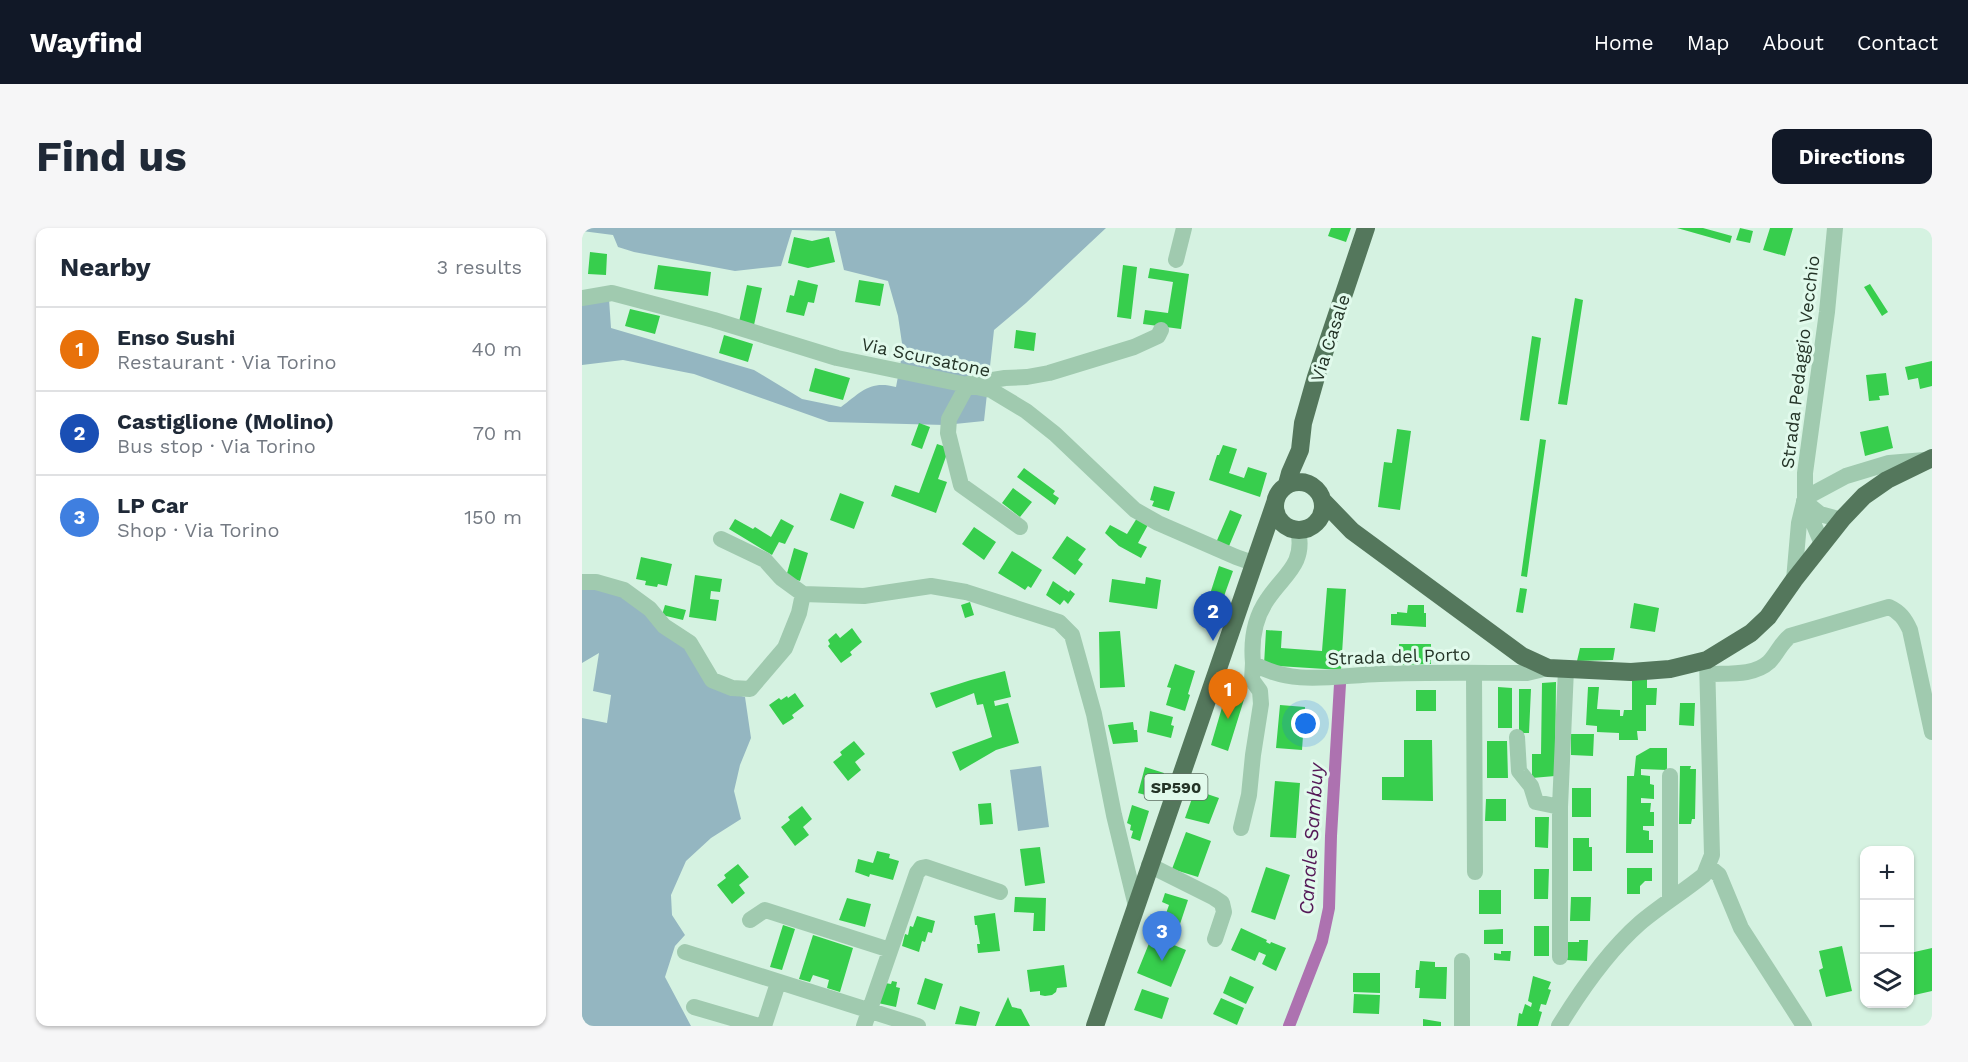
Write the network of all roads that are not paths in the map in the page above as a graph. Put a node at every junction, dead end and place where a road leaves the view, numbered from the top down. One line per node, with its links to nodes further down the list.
1 (1184, 228): 4 (street)
2 (1366, 228): 8 (main road, Via Casale / SP590)
3 (1835, 228): 12 (street, Strada Pedaggio Vecchio)
4 (1176, 260)
5 (582, 298): 7 (street, Via Scursatone)
6 (1161, 330): 7 (street)
7 (968, 384): 17 (street); 22 (street, Via Scursatone)
8 (1300, 450): 10 (main road, SP590); 11 (main road, SP590)
9 (1928, 459): 12 (street); 15 (main road)
10 (1309, 483): 11 (main road); 13 (main road, SP590)
11 (1287, 484): 14 (main road, SP590)
12 (1804, 500): 15 (street); 16 (street, Strada Pedaggio Vecchio); 21 (street, Strada Pedaggio Vecchio)
13 (1323, 501): 18 (main road, SP590); 19 (main road)
14 (1275, 503): 18 (main road); 22 (main road, SP590)
15 (1842, 520): 21 (main road)
16 (1798, 523): 21 (street); 23 (street, Strada Pedaggio Vecchio)
17 (1020, 527)
18 (1298, 527): 19 (main road); 22 (main road, SP590); 26 (street)
19 (1352, 531): 28 (main road)
20 (721, 539): 25 (street)
21 (1820, 547): 23 (main road)
22 (1256, 556): 35 (main road, SP590)
23 (1794, 580): 27 (main road)
24 (582, 582): 25 (street)
25 (803, 594): 40 (street)
26 (1253, 663): 29 (street, Strada del Porto); 34 (street)
27 (1708, 667): 28 (main road); 30 (street); 36 (street)
28 (1557, 669): 29 (street, Strada del Porto); 33 (street)
29 (1474, 674): 37 (street)
30 (1932, 732)
31 (1517, 737): 33 (street)
32 (1670, 776): 39 (street)
33 (1560, 807): 45 (street)
34 (1241, 828)
35 (1149, 865): 40 (main road, SP590); 42 (street)
36 (1708, 866): 39 (street); 56 (street)
37 (1475, 872)
38 (1000, 892): 43 (street)
39 (1670, 900): 55 (street)
40 (1136, 906): 53 (main road, SP590)
41 (750, 920): 43 (street)
42 (1215, 939)
43 (890, 950): 49 (street)
44 (685, 952): 47 (street)
45 (1560, 957)
46 (1462, 961): 54 (street)
47 (778, 983): 49 (street); 51 (street)
48 (694, 1007): 50 (street)
49 (867, 1018): 52 (street)
50 (759, 1026)
51 (764, 1026)
52 (918, 1026)
53 (1095, 1026)
54 (1462, 1026)
55 (1559, 1026)
56 (1803, 1026)

